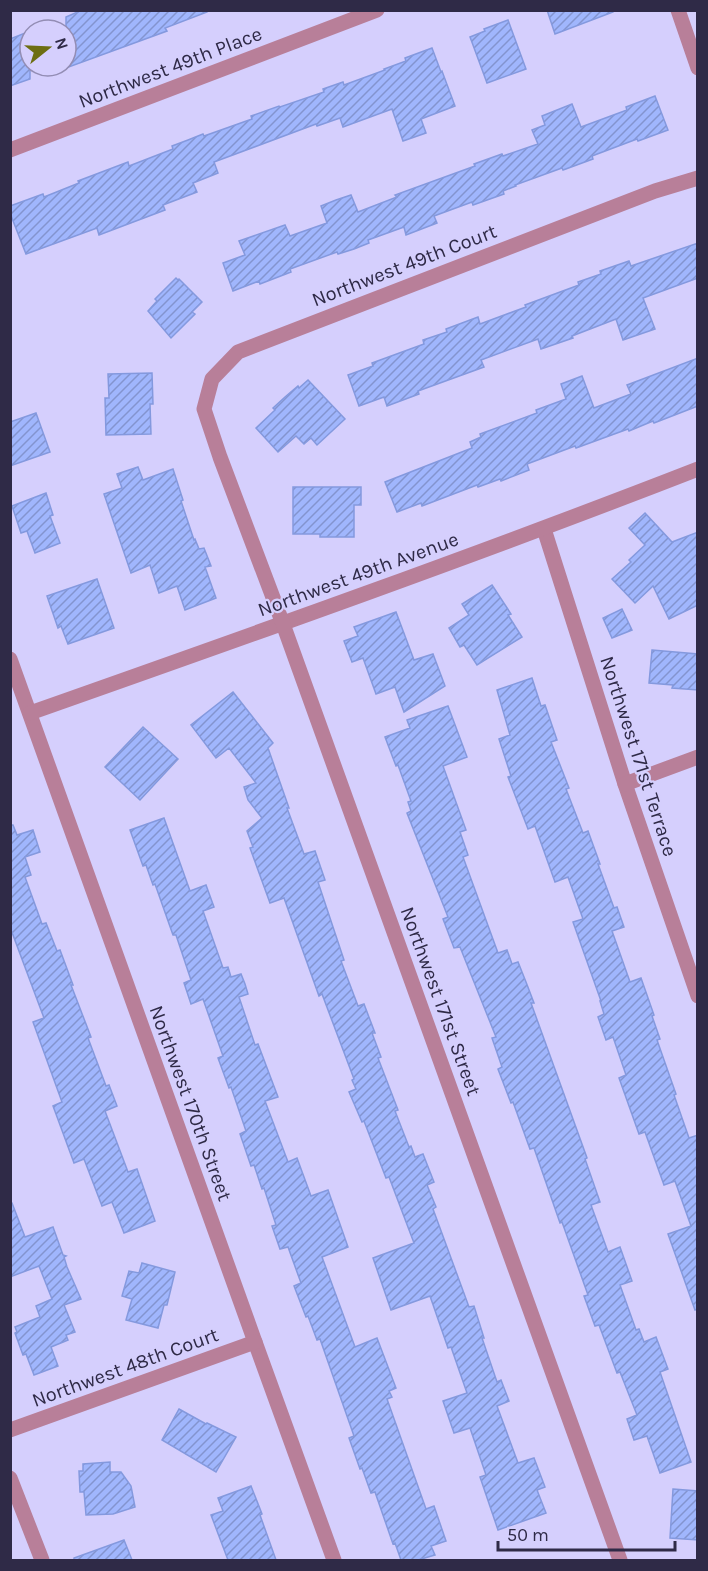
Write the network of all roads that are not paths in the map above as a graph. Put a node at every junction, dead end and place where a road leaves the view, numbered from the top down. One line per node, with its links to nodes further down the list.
1 (377, 10): 4 (street, Northwest 49th Place)
2 (678, 10): 3 (street)
3 (698, 69)
4 (10, 150)
5 (698, 178): 6 (street, Northwest 49th Court)
6 (220, 457): 9 (street, Northwest 171st Street)
7 (698, 469): 8 (street, Northwest 49th Avenue)
8 (544, 529): 9 (street, Northwest 49th Avenue); 13 (street, Northwest 171st Terrace)
9 (283, 624): 11 (street, Northwest 49th Avenue); 20 (street, Northwest 171st Street)
10 (10, 658): 11 (street, Northwest 170th Street)
11 (30, 713): 15 (street, Northwest 170th Street)
12 (698, 757): 13 (street)
13 (625, 784): 14 (street, Northwest 171st Terrace)
14 (698, 996)
15 (255, 1342): 16 (street, Northwest 48th Court); 19 (street, Northwest 170th Street)
16 (10, 1430)
17 (10, 1478): 18 (street)
18 (42, 1560)
19 (334, 1560)
20 (620, 1560)

